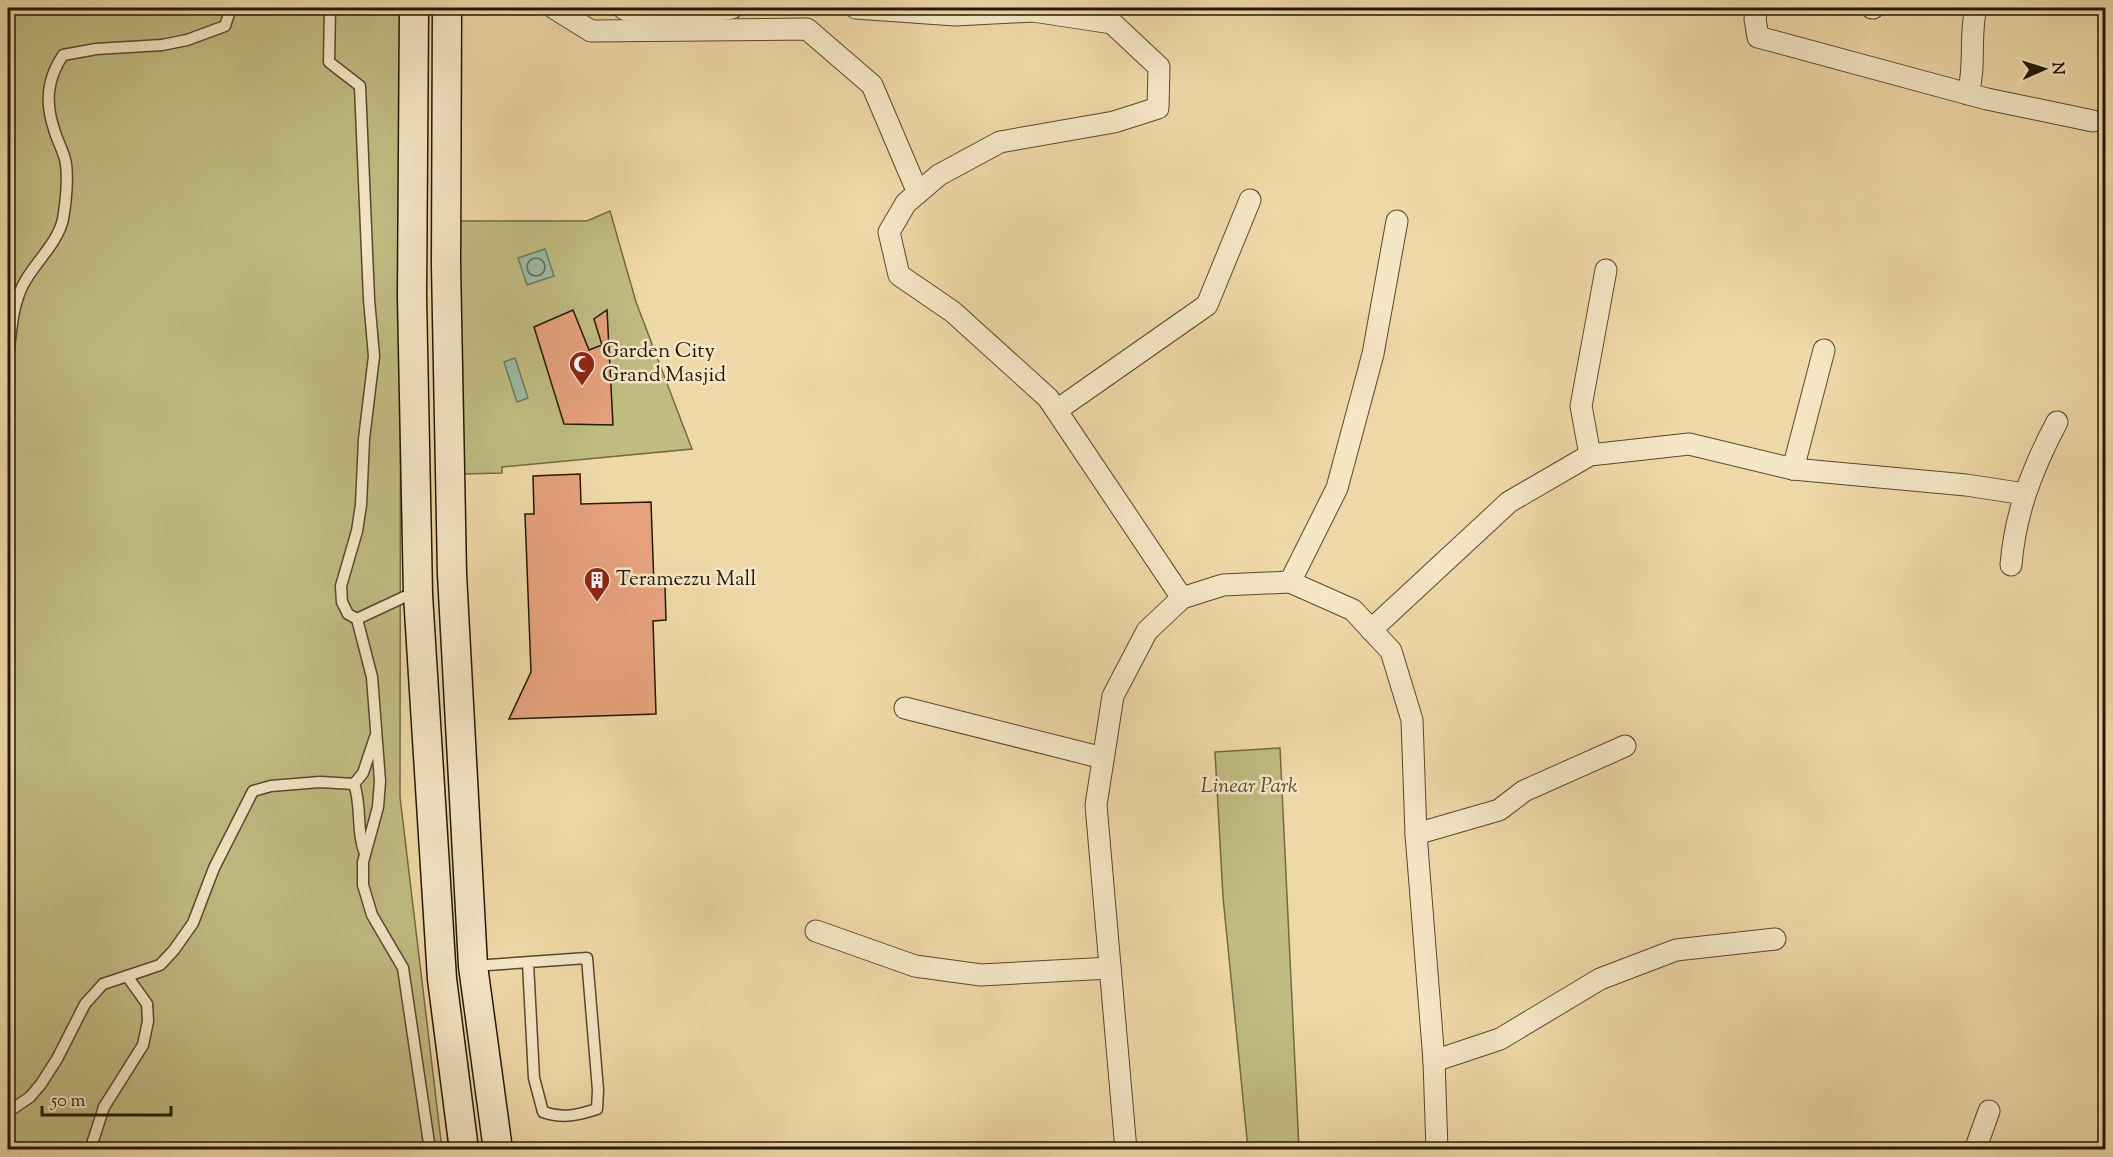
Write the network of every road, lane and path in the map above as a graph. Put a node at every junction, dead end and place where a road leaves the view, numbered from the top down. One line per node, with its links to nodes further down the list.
1 (231, 8): 18 (lane)
2 (330, 8): 28 (lane)
3 (414, 8): 26 (street)
4 (447, 8): 40 (street)
5 (554, 8): 13 (street)
6 (623, 8): 7 (street)
7 (732, 8)
8 (856, 8): 13 (street)
9 (1757, 8): 11 (street)
10 (1976, 8): 11 (street)
11 (1968, 94): 12 (street)
12 (2093, 121)
13 (918, 193): 19 (street)
14 (1250, 200): 19 (street)
15 (1397, 221): 25 (street)
16 (1606, 270): 21 (street)
17 (1824, 350): 22 (street)
18 (8, 357)
19 (1057, 410): 27 (street)
20 (2057, 422): 23 (street)
21 (1590, 455): 22 (street); 29 (street)
22 (1793, 470): 23 (street)
23 (2025, 494): 24 (street)
24 (2010, 565)
25 (1290, 582): 27 (street); 29 (street)
26 (417, 595): 28 (lane); 45 (street)
27 (1182, 598): 33 (street)
28 (357, 619): 31 (lane)
29 (1371, 630): 35 (street)
30 (905, 708): 33 (street)
31 (375, 737): 34 (lane); 36 (lane)
32 (1625, 746): 35 (street)
33 (1103, 758): 41 (street)
34 (354, 784): 36 (lane); 42 (lane)
35 (1416, 834): 43 (street)
36 (365, 853): 49 (lane)
37 (816, 931): 41 (street)
38 (1775, 939): 43 (street)
39 (528, 963): 39 (lane); 40 (lane)
40 (473, 966): 44 (street)
41 (1110, 968): 52 (street)
42 (127, 976): 47 (lane); 48 (lane)
43 (1434, 1061): 53 (street)
44 (490, 1098): 45 (street); 51 (street)
45 (458, 1104): 50 (street)
46 (1989, 1111): 54 (street)
47 (8, 1112)
48 (90, 1149)
49 (430, 1149)
50 (464, 1149)
51 (498, 1149)
52 (1126, 1149)
53 (1437, 1149)
54 (1975, 1149)

